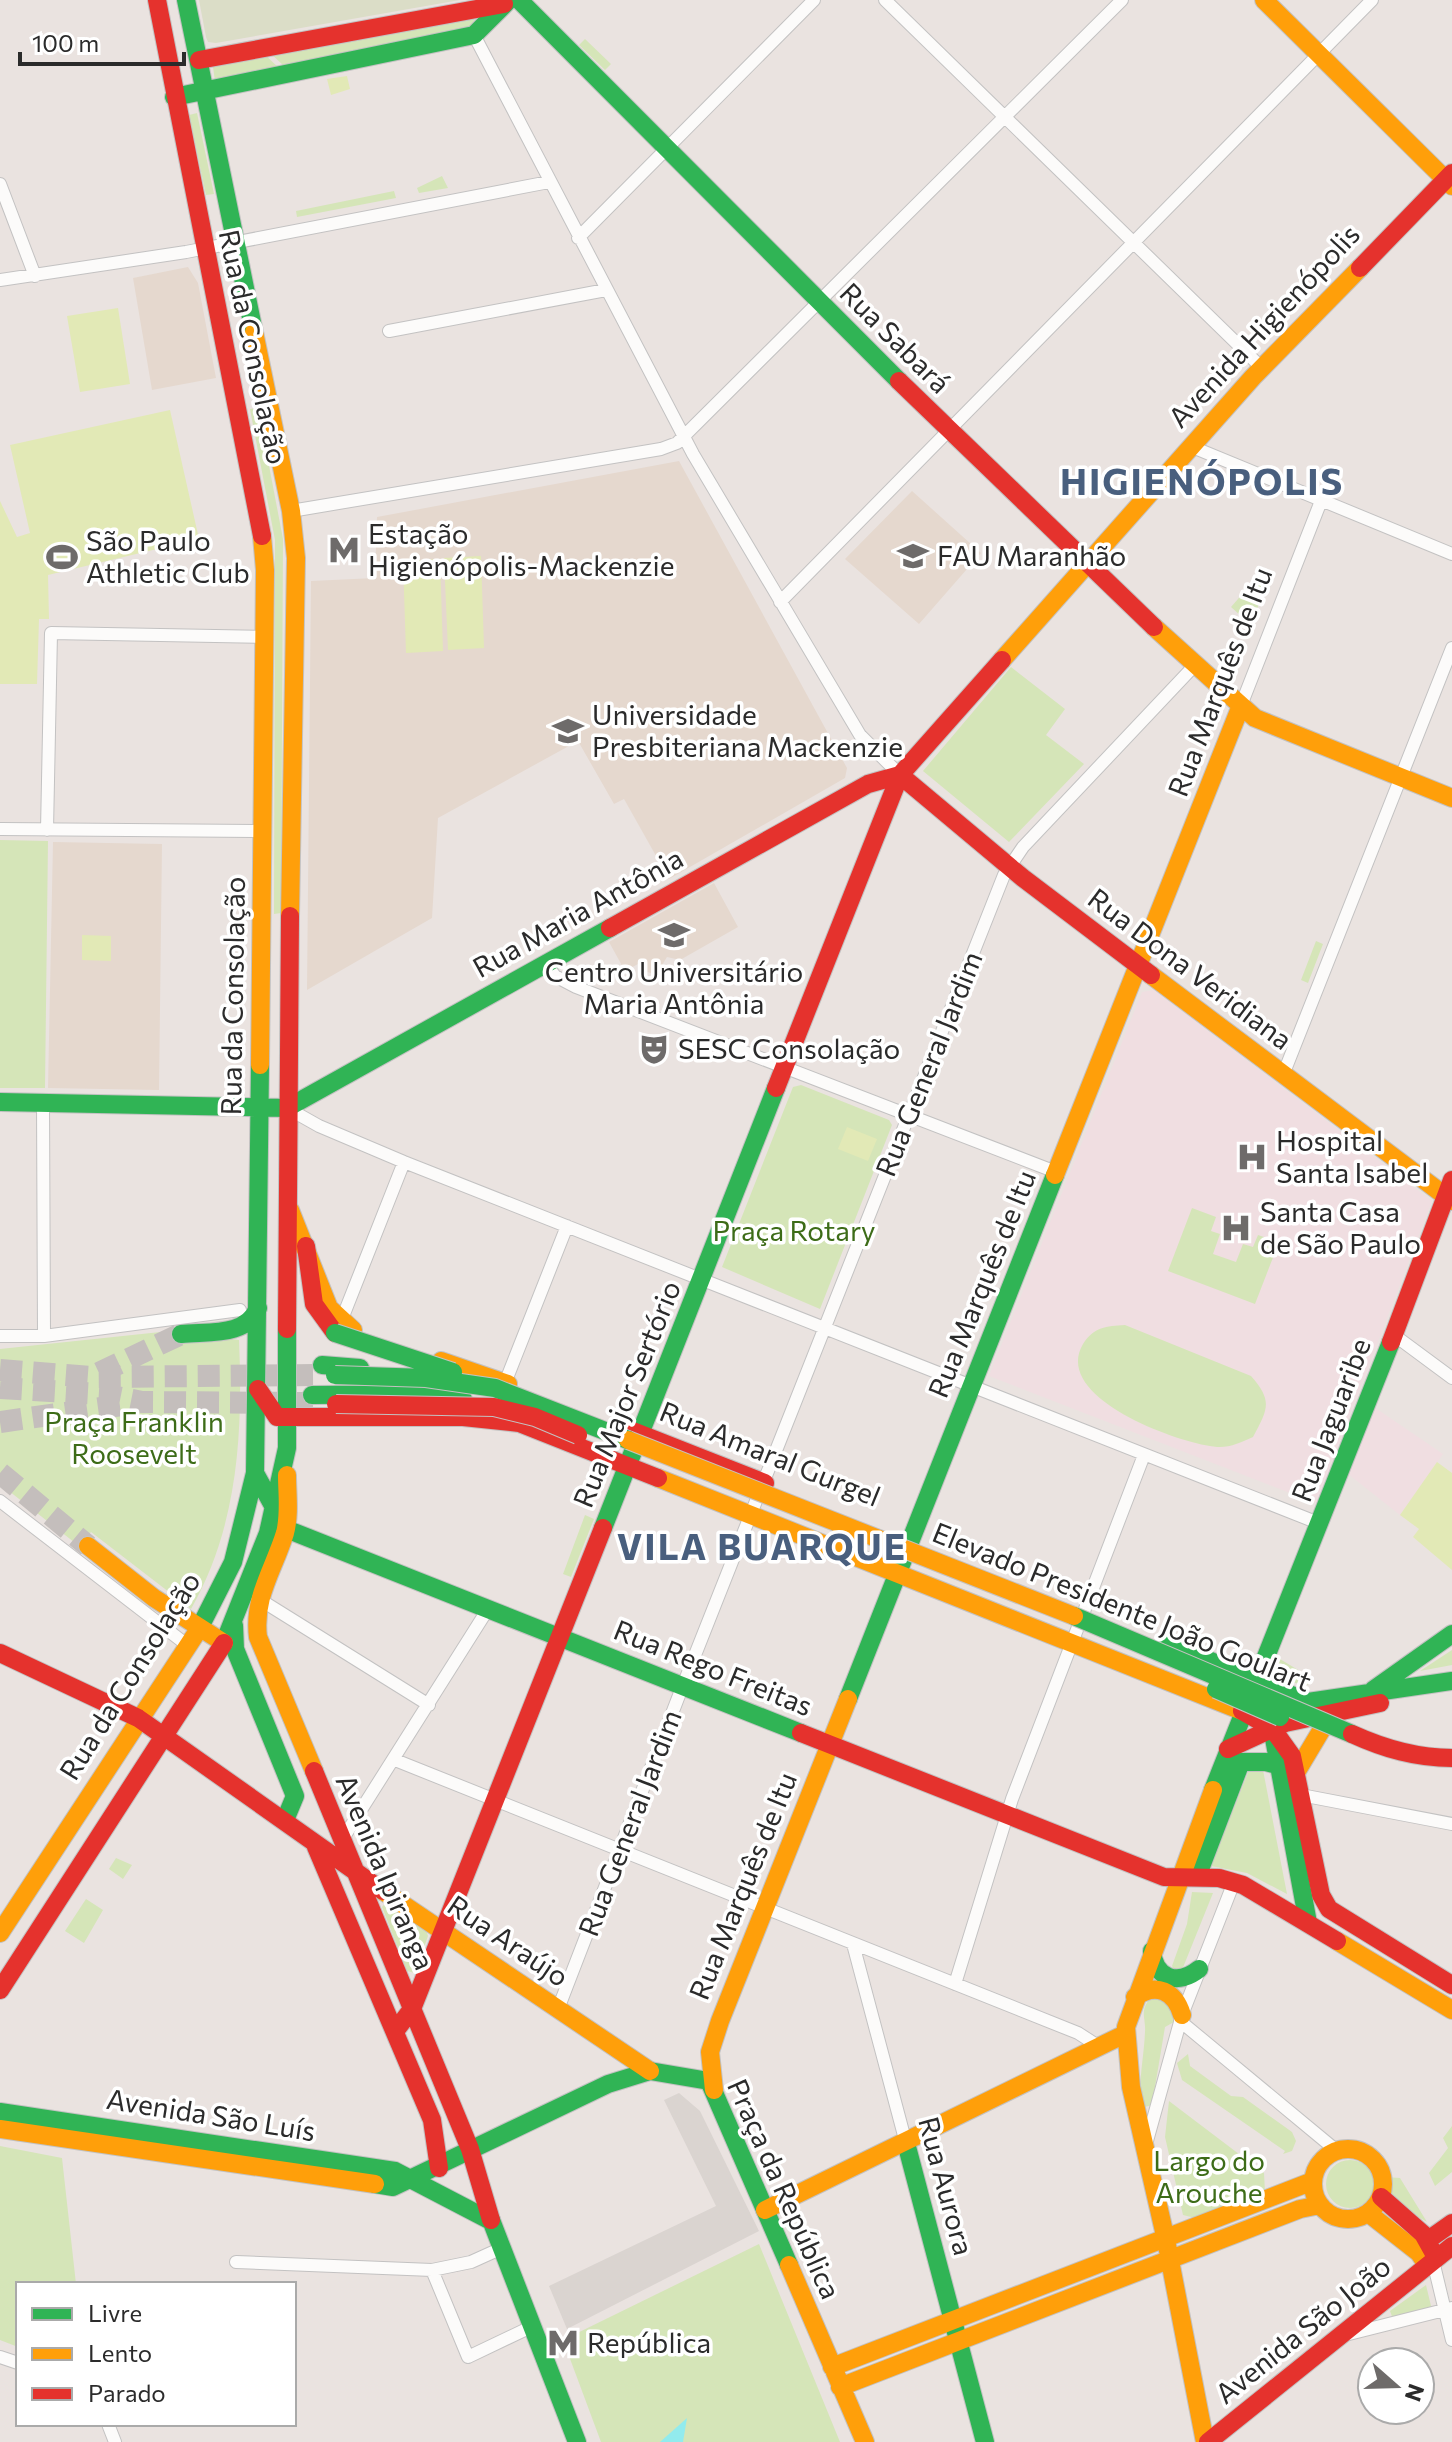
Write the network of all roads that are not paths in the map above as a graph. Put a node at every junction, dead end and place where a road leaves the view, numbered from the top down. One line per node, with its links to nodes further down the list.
1 (157, 0): 15 (main road, Rua da Consolação)
2 (186, 0): 12 (main road, Rua da Consolação)
3 (814, 0): 17 (street)
4 (885, 0): 16 (street)
5 (1122, 0): 16 (street)
6 (1264, 0): 11 (main road)
7 (1372, 0): 11 (street)
8 (511, 1): 9 (main road); 10 (main road); 17 (main road, Rua Sabará)
9 (474, 35): 13 (main road); 19 (street)
10 (262, 48): 12 (main road); 13 (main road)
11 (1318, 54): 18 (main road); 23 (street)
12 (199, 60): 14 (main road, Rua da Consolação)
13 (286, 73): 14 (main road)
14 (205, 89): 15 (main road); 22 (main road, Rua da Consolação)
15 (174, 97): 24 (main road, Rua da Consolação)
16 (1004, 116): 23 (street); 28 (street)
17 (665, 149): 21 (street); 28 (main road, Rua Sabará)
18 (1450, 179): 30 (main road, Avenida Higienópolis)
19 (549, 182): 21 (street); 22 (street)
20 (0, 184): 25 (street)
21 (578, 238): 27 (street)
22 (236, 242): 24 (street); 35 (main road, Rua da Consolação)
23 (1135, 244): 30 (street); 31 (street)
24 (204, 248): 25 (street); 39 (main road, Rua da Consolação)
25 (35, 276): 26 (street)
26 (0, 280)
27 (606, 290): 29 (street); 32 (street)
28 (819, 303): 31 (main road, Rua Sabará); 32 (street)
29 (389, 331)
30 (1262, 368): 33 (main road, Avenida Higienópolis)
31 (950, 432): 37 (main road, Rua Sabará); 38 (street)
32 (683, 438): 35 (street); 38 (street)
33 (1190, 446): 34 (street); 37 (main road, Avenida Higienópolis)
34 (1321, 501): 36 (street); 42 (street, Rua Marquês de Itu)
35 (291, 511): 59 (main road, Rua da Consolação)
36 (1452, 554)
37 (1086, 562): 41 (main road, Rua Sabará); 43 (main road, Avenida Higienópolis)
38 (780, 602): 43 (street)
39 (265, 637): 49 (street); 50 (main road, Rua da Consolação)
40 (1452, 648): 44 (street)
41 (1195, 665): 42 (main road, Rua Sabará); 51 (street, Rua General Jardim)
42 (1240, 708): 44 (main road, Rua Sabará); 53 (main road, Rua Marquês de Itu)
43 (900, 775): 45 (main road, Rua Maria Antônia); 46 (main road, Rua Major Sertório); 51 (main road, Rua Dona Veridiana)
44 (1400, 779): 47 (main road, Rua Sabará); 55 (street)
45 (875, 781): 46 (main road); 52 (main road, Rua Maria Antônia)
46 (891, 798): 54 (main road, Rua Major Sertório)
47 (1452, 798)
48 (0, 829): 49 (street)
49 (47, 830): 50 (street)
50 (264, 831): 58 (main road, Rua da Consolação)
51 (1009, 867): 53 (main road, Rua Dona Veridiana); 60 (street, Rua General Jardim)
52 (546, 964): 54 (street); 59 (main road, Rua Maria Antônia)
53 (1138, 965): 55 (main road, Rua Dona Veridiana); 62 (main road, Rua Marquês de Itu)
54 (786, 1067): 60 (street); 66 (main road, Rua Major Sertório)
55 (1283, 1075): 63 (main road, Rua Dona Veridiana)
56 (0, 1102): 57 (main road)
57 (43, 1102): 58 (main road); 73 (street)
58 (259, 1104): 59 (main road); 67 (main road, Rua da Consolação)
59 (287, 1108): 61 (street); 64 (main road, Rua da Consolação)
60 (909, 1114): 62 (street); 68 (street, Rua General Jardim)
61 (404, 1162): 65 (street); 69 (street)
62 (1056, 1172): 77 (main road, Rua Marquês de Itu)
63 (1450, 1192): 71 (main road, Rua Jaguaribe)
64 (290, 1210): 69 (main road, Rua da Consolação); 79 (main road, Rua da Consolação)
65 (567, 1226): 66 (street); 76 (street)
66 (702, 1280): 68 (street); 81 (main road, Rua Major Sertório)
67 (249, 1309): 70 (main road); 73 (street); 78 (main road, Rua da Consolação)
68 (824, 1327): 77 (street); 86 (street, Rua General Jardim)
69 (338, 1329): 76 (main road, bridge)
70 (181, 1334)
71 (1394, 1335): 75 (street); 90 (main road, Rua Jaguaribe)
72 (0, 1336): 73 (street)
73 (44, 1336)
74 (323, 1372): 76 (main road, Elevado Presidente João Goulart, bridge)
75 (1452, 1378)
76 (495, 1382): 81 (main road, Rua Amaral Gurgel); 122 (main road, Elevado Presidente João Goulart, bridge)
77 (972, 1386): 83 (street); 93 (main road, Rua Marquês de Itu)
78 (258, 1389): 79 (main road); 85 (main road, Rua da Consolação)
79 (289, 1417): 80 (main road); 82 (main road, Rua da Consolação)
80 (540, 1431): 84 (main road); 125 (main road, Elevado Presidente João Goulart, bridge)
81 (642, 1434): 84 (main road, Rua Major Sertório); 86 (main road, Rua Amaral Gurgel)
82 (287, 1448): 88 (main road, Rua da Consolação); 91 (main road, Rua da Consolação)
83 (1144, 1455): 90 (street); 98 (street)
84 (629, 1466): 89 (main road); 103 (main road, Rua Major Sertório)
85 (255, 1473): 88 (main road); 101 (main road, Rua da Consolação)
86 (763, 1482): 89 (street, Rua General Jardim); 93 (main road, Rua Amaral Gurgel)
87 (0, 1501): 106 (street)
88 (274, 1511): 91 (main road); 100 (main road, Rua da Consolação)
89 (750, 1514): 96 (main road); 112 (street, Rua General Jardim)
90 (1321, 1524): 110 (main road, Rua Jaguaribe)
91 (286, 1529): 92 (main road, Rua Rego Freitas); 95 (main road, Rua da Consolação)
92 (308, 1537): 95 (main road); 99 (main road, Rua Rego Freitas)
93 (910, 1540): 96 (main road, Rua Marquês de Itu); 98 (main road, Rua Amaral Gurgel)
94 (88, 1546): 101 (main road)
95 (273, 1562): 97 (main road, Rua da Consolação)
96 (897, 1573): 104 (main road); 120 (main road, Rua Marquês de Itu)
97 (257, 1607): 114 (street); 131 (main road, Avenida Ipiranga)
98 (1083, 1608): 104 (street); 110 (main road, Rua Amaral Gurgel)
99 (488, 1609): 103 (main road, Rua Rego Freitas); 114 (street)
100 (233, 1622): 105 (main road, Rua da Consolação); 108 (main road, Avenida Ipiranga)
101 (199, 1629): 105 (main road); 106 (main road, Rua da Consolação)
102 (1452, 1634): 113 (main road)
103 (560, 1638): 112 (main road, Rua Rego Freitas); 127 (main road, Rua Major Sertório)
104 (1070, 1641): 116 (main road); 128 (street)
105 (224, 1643): 109 (main road, Rua da Consolação)
106 (187, 1645): 117 (main road, Rua da Consolação)
107 (0, 1653): 117 (main road, Rua Araújo)
108 (246, 1672): 109 (main road); 129 (main road, Avenida Ipiranga)
109 (203, 1678): 119 (main road, Rua da Consolação)
110 (1255, 1679): 115 (main road); 116 (main road)
111 (1452, 1683): 113 (main road); 115 (main road)
112 (682, 1686): 120 (main road, Rua Rego Freitas); 133 (street, Rua General Jardim)
113 (1367, 1694): 115 (main road)
114 (429, 1705): 123 (street)
115 (1328, 1707): 118 (main road); 124 (main road)
116 (1242, 1711): 118 (main road); 121 (main road)
117 (138, 1718): 119 (main road, Rua Araújo); 141 (main road, Rua da Consolação)
118 (1272, 1728): 121 (main road); 124 (main road)
119 (165, 1737): 129 (main road, Rua Araújo); 149 (main road, Rua da Consolação)
120 (830, 1745): 128 (main road, Rua Rego Freitas); 137 (main road, Rua Marquês de Itu)
121 (1228, 1749): 135 (main road)
122 (1452, 1758)
123 (395, 1760): 127 (street); 131 (street)
124 (1288, 1768): 126 (main road); 135 (main road); 139 (main road)
125 (1452, 1772)
126 (1301, 1795): 130 (street); 138 (main road)
127 (495, 1802): 133 (street); 140 (main road, Rua Major Sertório)
128 (1007, 1816): 135 (main road, Rua Rego Freitas); 147 (street)
129 (285, 1820): 132 (main road, Rua Araújo)
130 (1452, 1824)
131 (342, 1840): 132 (main road); 134 (main road, Avenida Ipiranga)
132 (318, 1846): 134 (main road, Rua Araújo); 155 (main road, Avenida Ipiranga)
133 (619, 1851): 137 (street); 152 (street, Rua General Jardim)
134 (356, 1873): 140 (main road, Rua Araújo); 151 (main road, Avenida Ipiranga)
135 (1188, 1876): 136 (main road); 144 (main road)
136 (1234, 1882): 139 (main road); 146 (street)
137 (765, 1909): 143 (street); 161 (main road, Rua Marquês de Itu)
138 (1329, 1909): 139 (main road); 142 (main road)
139 (1308, 1923): 145 (main road)
140 (444, 1930): 151 (main road, Rua Major Sertório); 152 (main road, Rua Araújo)
141 (0, 1933)
142 (1373, 1937): 145 (main road); 148 (main road)
143 (853, 1944): 147 (street); 164 (street, Rua Aurora)
144 (1153, 1948): 146 (main road); 150 (main road)
145 (1383, 1968): 153 (main road)
146 (1199, 1969): 154 (street)
147 (955, 1984): 158 (street)
148 (1452, 1985)
149 (0, 1990)
150 (1135, 1997): 154 (main road); 156 (main road)
151 (412, 2009): 155 (main road, Rua Major Sertório); 166 (main road, Avenida Ipiranga)
152 (558, 2009): 157 (main road, Rua Araújo)
153 (1452, 2010)
154 (1181, 2018): 165 (street); 167 (street)
155 (396, 2030): 168 (main road, Avenida Ipiranga)
156 (1125, 2034): 158 (main road); 165 (main road)
157 (610, 2045): 159 (main road, Rua Araújo); 160 (main road)
158 (1098, 2046): 164 (main road)
159 (650, 2071): 160 (main road, Praça da República); 161 (main road, Praça da República)
160 (608, 2084): 166 (main road, Praça da República)
161 (714, 2090): 173 (main road, Praça da República)
162 (0, 2112): 169 (main road, Avenida São Luís)
163 (0, 2129): 169 (main road, Avenida São Luís)
164 (906, 2143): 173 (main road); 187 (main road, Rua Aurora)
165 (1146, 2148): 178 (main road)
166 (470, 2149): 168 (main road, Avenida São Luís); 175 (main road)
167 (1337, 2151): 170 (main road); 171 (main road)
168 (439, 2168): 169 (main road, Avenida São Luís)
169 (409, 2181): 175 (main road, Avenida São Luís)
170 (1313, 2181): 172 (main road); 178 (main road)
171 (1381, 2197): 174 (main road); 179 (main road)
172 (1320, 2205): 174 (main road); 182 (main road)
173 (765, 2210): 194 (main road, Praça da República)
174 (1368, 2213): 184 (main road)
175 (491, 2221): 181 (main road)
176 (1452, 2223): 179 (main road)
177 (1452, 2239): 184 (main road, Avenida São João)
178 (1166, 2240): 182 (main road); 187 (main road)
179 (1428, 2240): 184 (main road)
180 (1452, 2246): 184 (main road, Avenida São João)
181 (502, 2248): 185 (street); 188 (main road)
182 (1168, 2260): 191 (main road); 199 (main road)
183 (236, 2262): 185 (street)
184 (1430, 2263): 186 (street); 189 (main road, Avenida São João)
185 (432, 2270): 188 (street)
186 (1448, 2309): 189 (street); 190 (street)
187 (952, 2322): 191 (main road, Rua Aurora); 192 (main road)
188 (533, 2326): 196 (main road)
189 (1345, 2335): 199 (main road, Avenida São João)
190 (1452, 2340)
191 (957, 2342): 193 (main road); 198 (main road, Rua Aurora)
192 (886, 2346): 193 (main road); 194 (main road)
193 (894, 2365): 195 (main road)
194 (832, 2367): 195 (main road, Praça da República)
195 (840, 2387): 197 (main road, Praça da República)
196 (577, 2442)
197 (865, 2442)
198 (985, 2442)
199 (1207, 2442)

